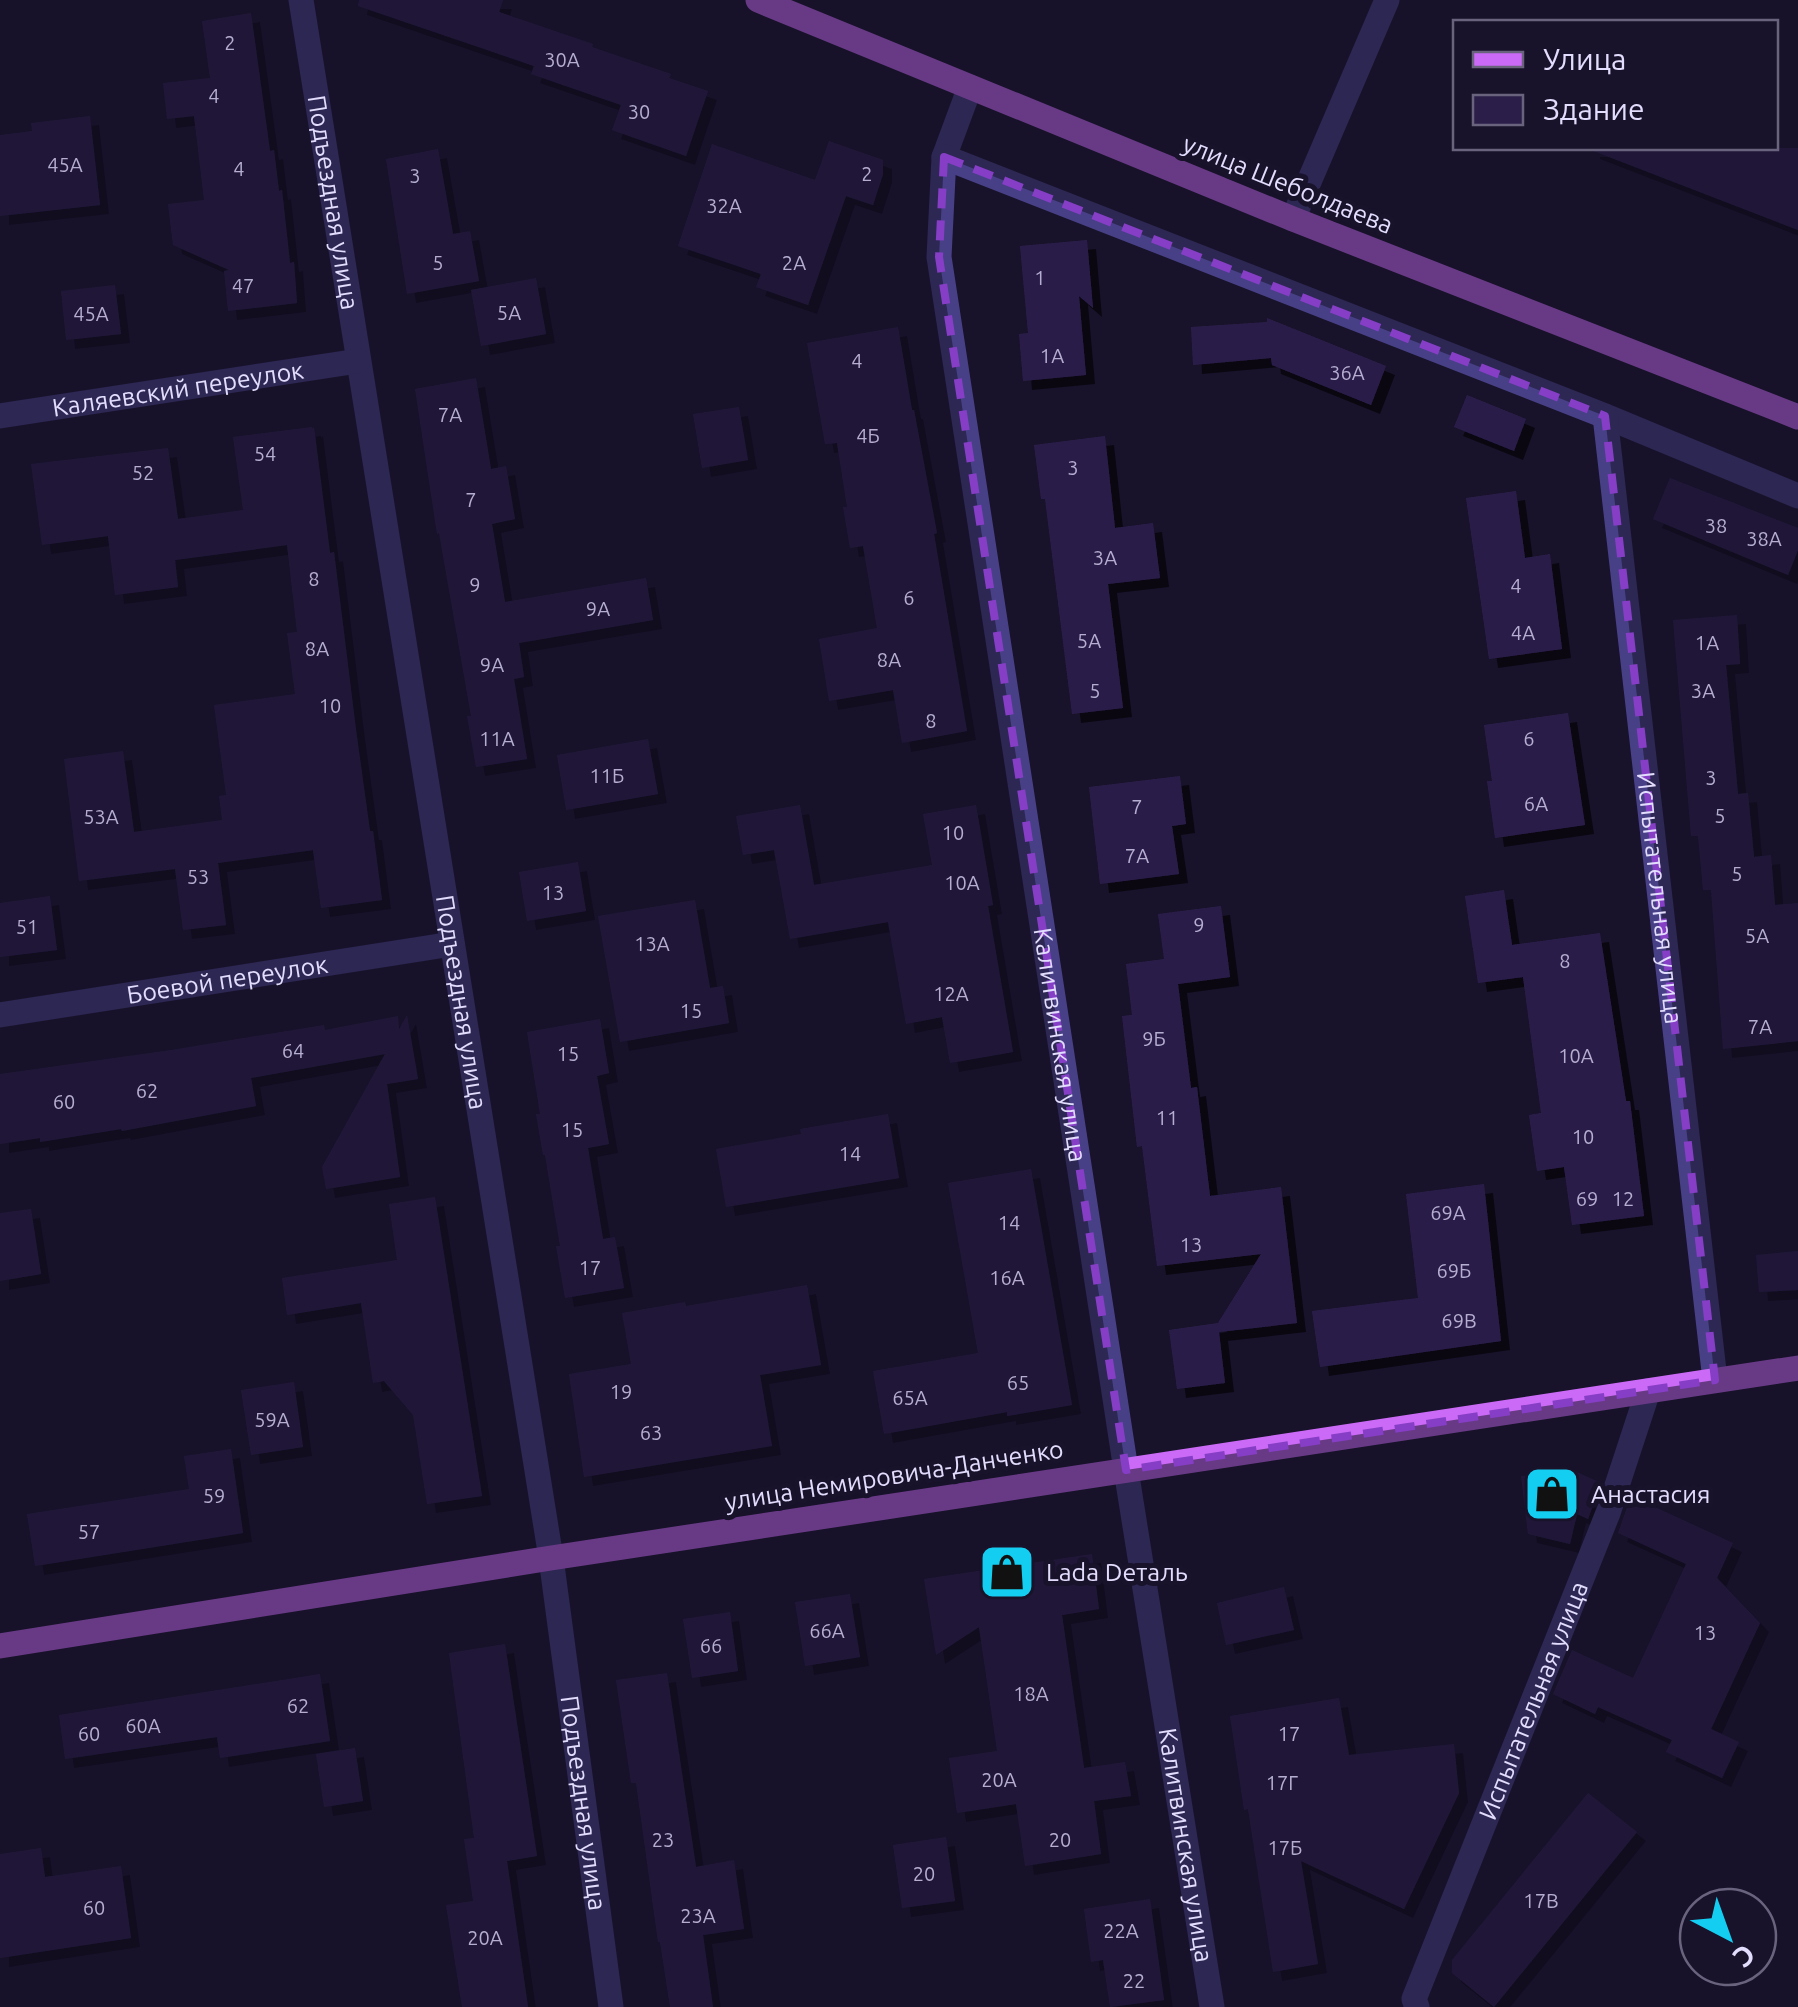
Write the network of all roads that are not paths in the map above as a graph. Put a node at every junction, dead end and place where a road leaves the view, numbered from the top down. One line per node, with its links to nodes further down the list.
1 (301, 0): 7 (street, Подъездная улица)
2 (758, 0): 4 (main road, улица Шеболдаева)
3 (1387, 0): 6 (street)
4 (970, 87): 5 (street, Калитвинская улица); 6 (main road, улица Шеболдаева)
5 (944, 157): 9 (street); 17 (street, Калитвинская улица)
6 (1293, 219): 10 (main road, улица Шеболдаева)
7 (358, 361): 8 (street, Каляевский переулок); 12 (street, Подъездная улица)
8 (0, 416)
9 (1606, 416): 11 (street); 15 (street, Испытательная улица)
10 (1798, 417)
11 (1798, 496)
12 (452, 944): 13 (street, Боевой переулок); 18 (street, Подъездная улица)
13 (0, 1015)
14 (1798, 1368): 15 (main road, улица Немировича-Данченко)
15 (1715, 1380): 16 (main road, улица Немировича-Данченко)
16 (1648, 1391): 17 (main road, улица Немировича-Данченко); 22 (street, Испытательная улица)
17 (1126, 1470): 18 (main road, улица Немировича-Данченко); 21 (street, Калитвинская улица)
18 (550, 1558): 19 (main road, улица Немировича-Данченко); 20 (street, Подъездная улица)
19 (0, 1646)
20 (611, 2007)
21 (1212, 2007)
22 (1418, 2007)

